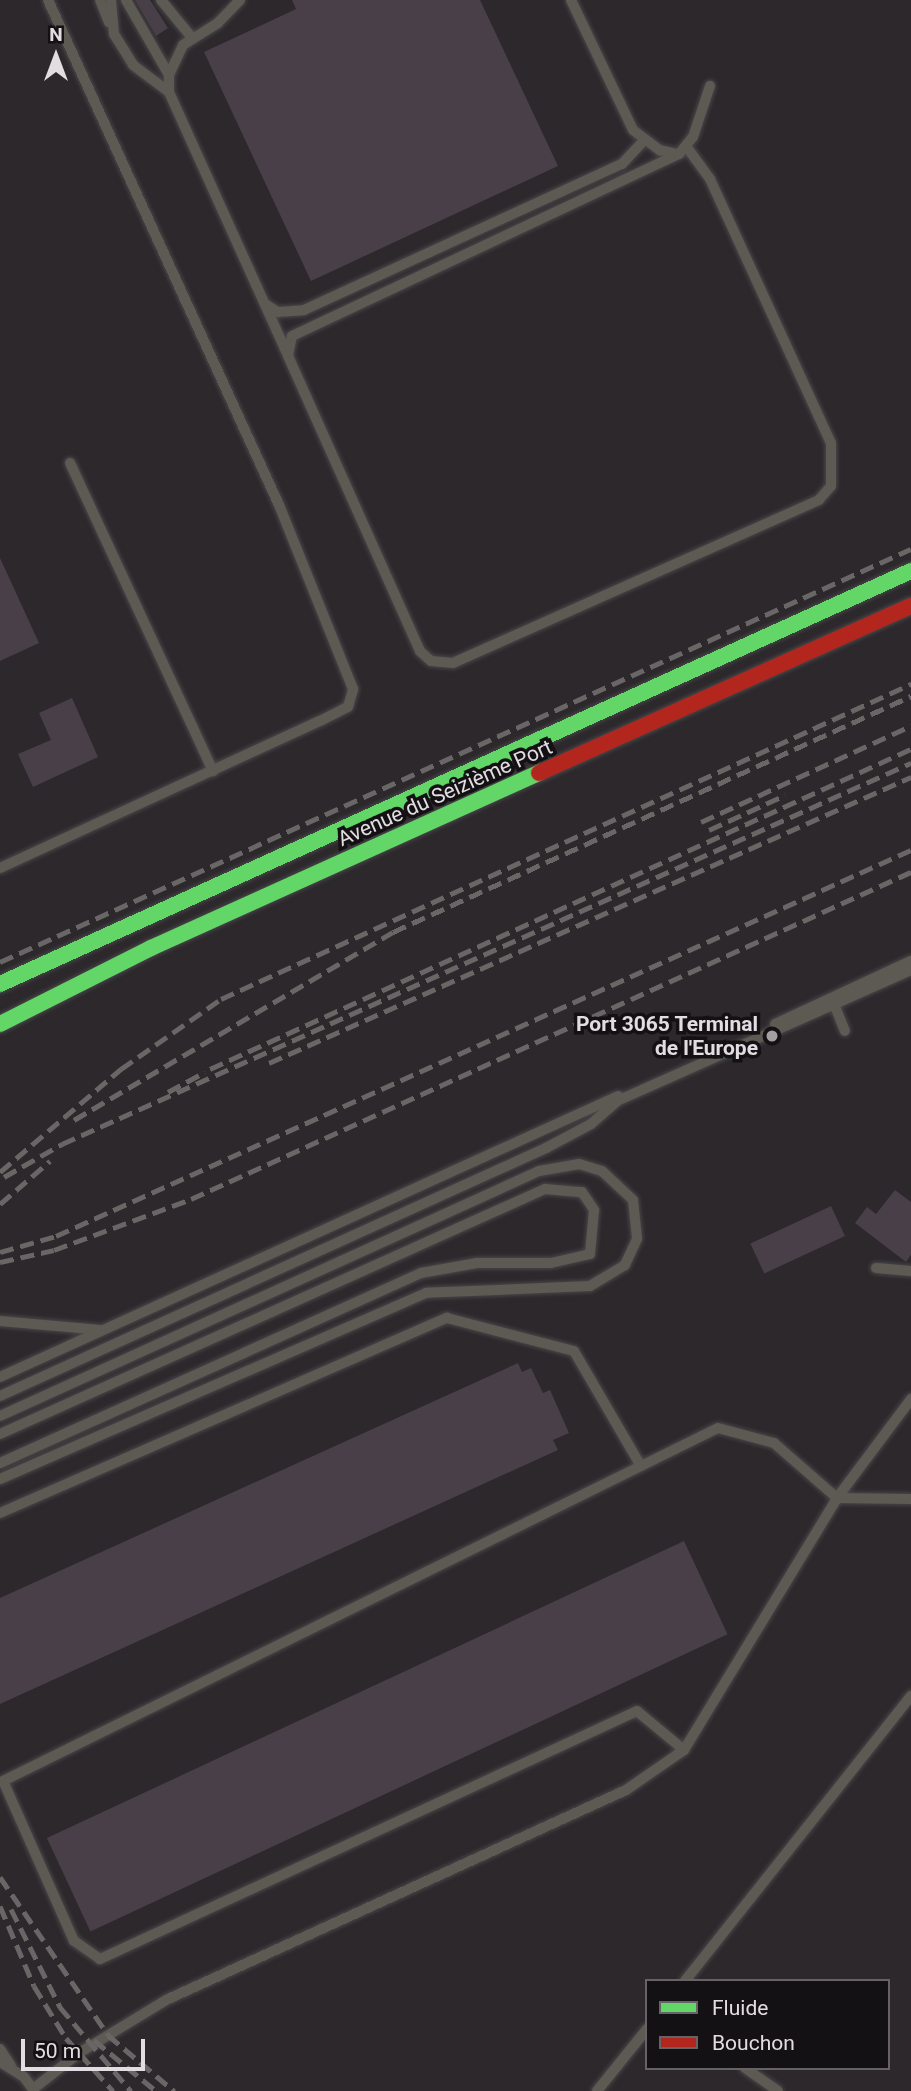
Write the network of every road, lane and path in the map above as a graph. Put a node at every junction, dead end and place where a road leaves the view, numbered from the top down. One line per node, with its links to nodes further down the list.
1 (48, 0): 20 (lane)
2 (100, 0): 8 (lane)
3 (111, 0): 8 (lane)
4 (126, 0): 10 (lane)
5 (161, 0): 9 (lane)
6 (240, 0): 9 (lane)
7 (571, 0): 13 (lane)
8 (114, 34): 12 (lane)
9 (193, 38): 10 (lane)
10 (169, 75): 12 (lane)
11 (710, 86): 14 (lane)
12 (169, 92): 15 (lane)
13 (644, 140): 14 (lane); 15 (lane)
14 (682, 150): 16 (lane); 16 (lane)
15 (265, 304): 16 (lane)
16 (288, 356)
17 (70, 463): 20 (lane)
18 (911, 572): 24 (main road, Avenue du Seizième Port)
19 (911, 606): 26 (main road, Avenue du Seizième Port)
20 (213, 771): 21 (lane)
21 (0, 868)
22 (911, 961): 28 (lane)
23 (911, 970): 25 (lane)
24 (0, 984)
25 (834, 1004): 27 (lane); 28 (lane)
26 (0, 1024)
27 (845, 1031)
28 (618, 1098): 32 (lane); 34 (lane)
29 (876, 1268): 30 (lane)
30 (911, 1271)
31 (0, 1321): 32 (lane)
32 (102, 1331): 33 (lane)
33 (0, 1377)
34 (0, 1396)
35 (911, 1399): 41 (lane)
36 (0, 1416): 40 (lane)
37 (0, 1434): 38 (lane)
38 (0, 1464)
39 (640, 1466): 41 (lane); 43 (lane); 46 (lane)
40 (0, 1479)
41 (837, 1498): 42 (lane); 45 (lane)
42 (911, 1499)
43 (0, 1513)
44 (911, 1696): 47 (lane)
45 (684, 1750): 46 (lane); 52 (lane)
46 (2, 1778)
47 (687, 1979)
48 (645, 2031): 53 (lane)
49 (0, 2049): 50 (lane)
50 (3, 2063): 52 (lane)
51 (748, 2070): 54 (lane)
52 (33, 2090)
53 (597, 2091)
54 (778, 2091)

